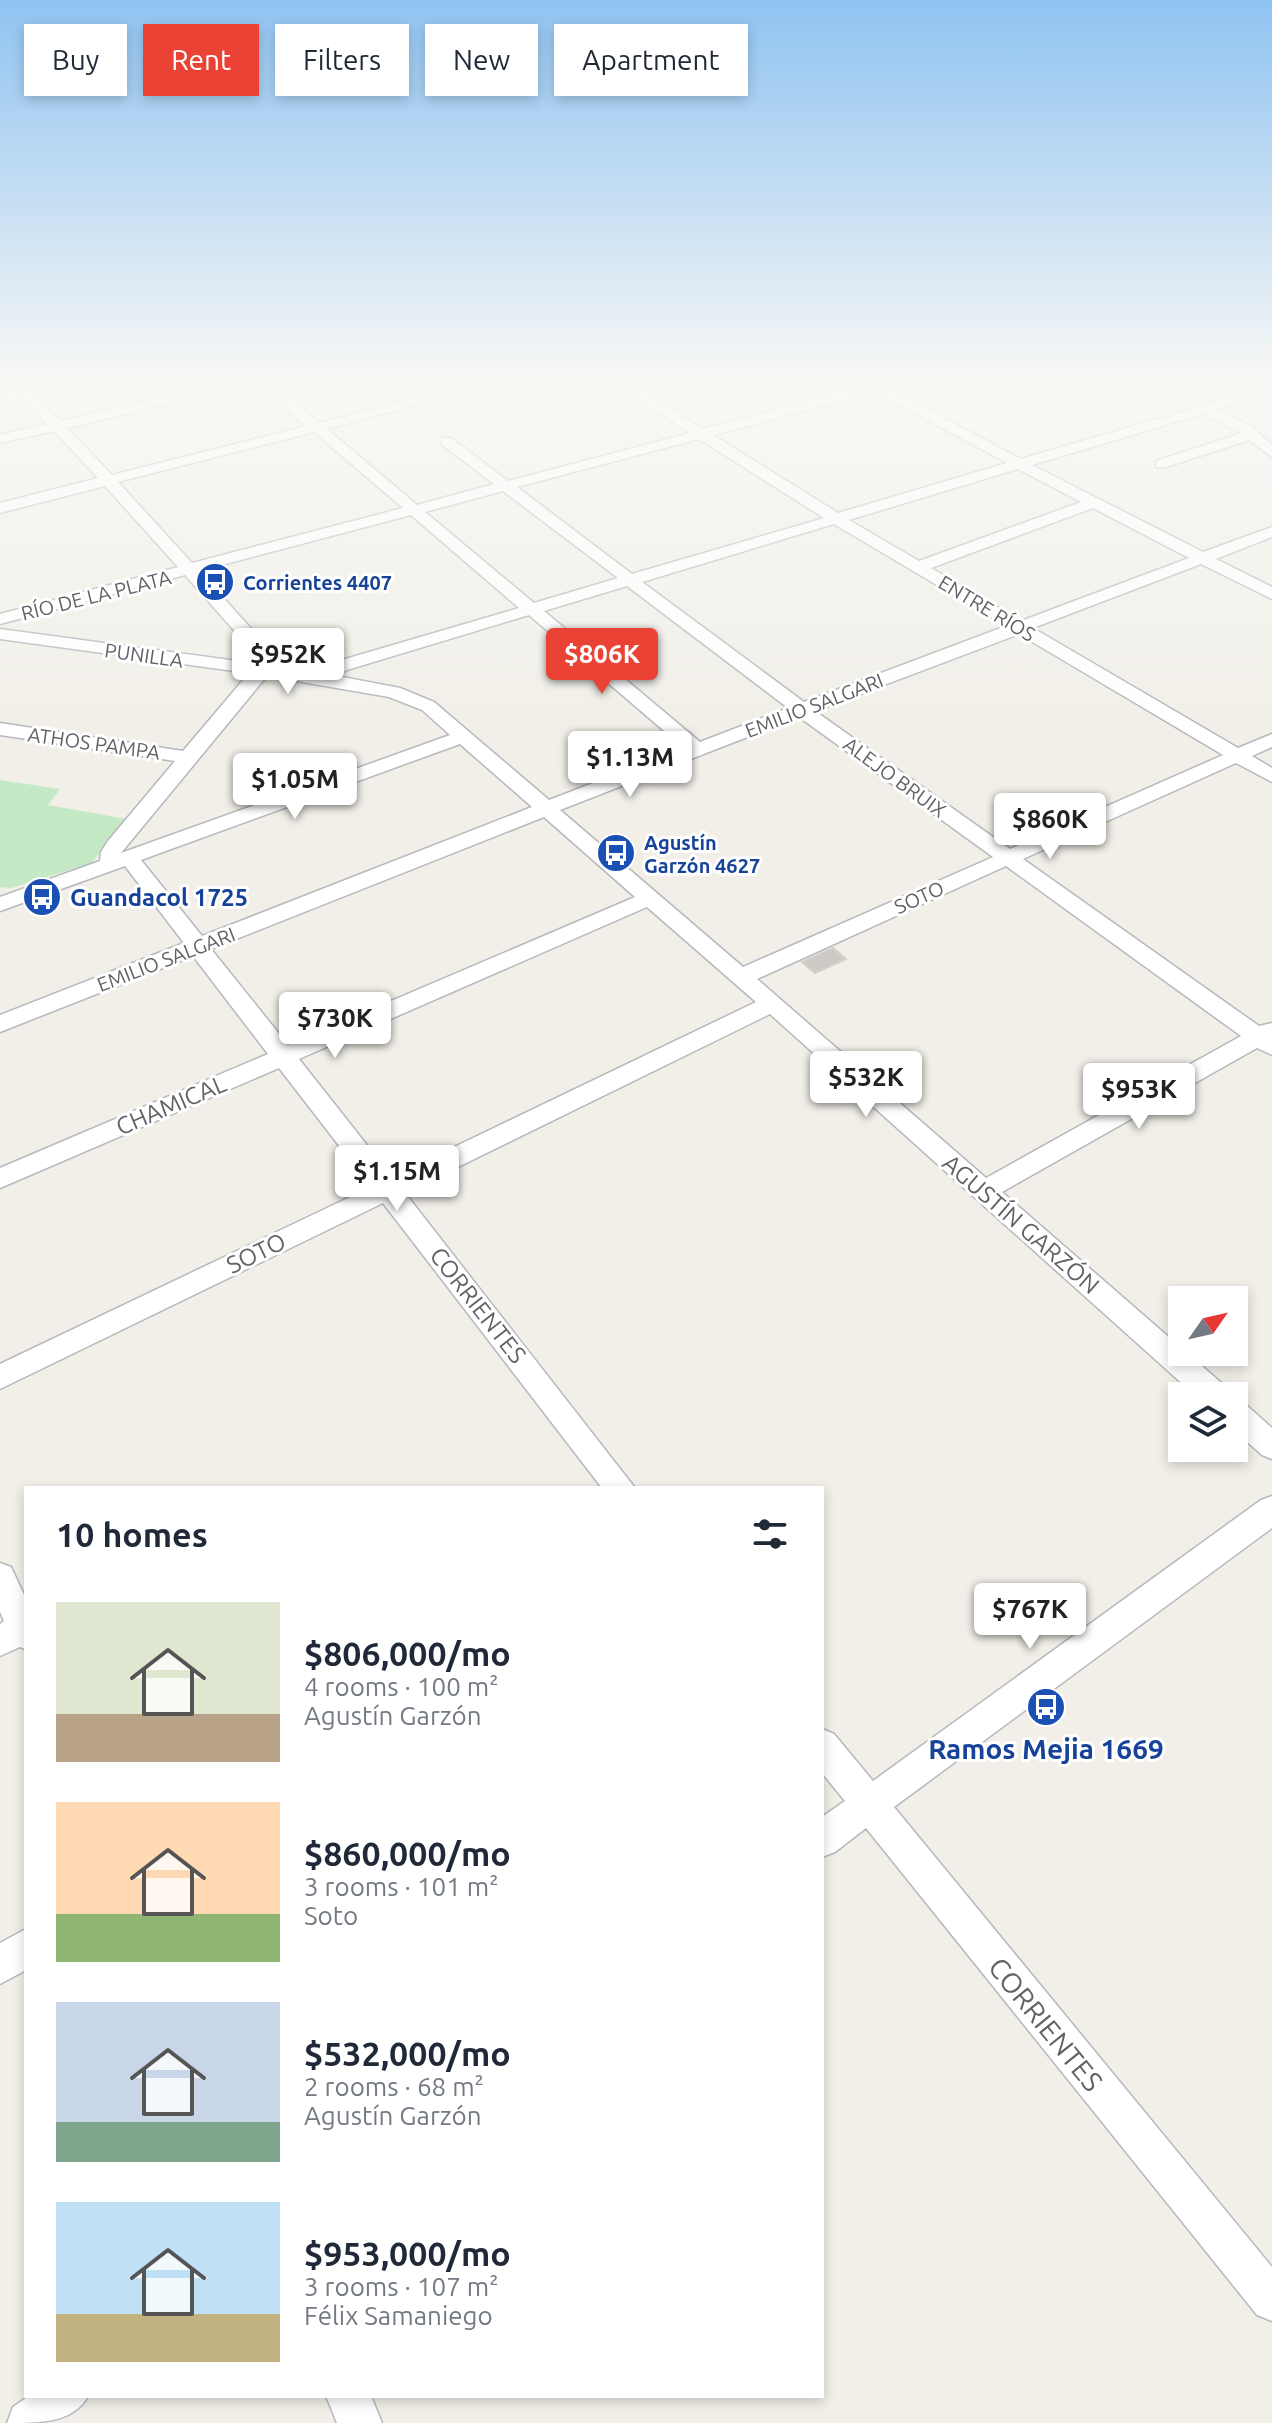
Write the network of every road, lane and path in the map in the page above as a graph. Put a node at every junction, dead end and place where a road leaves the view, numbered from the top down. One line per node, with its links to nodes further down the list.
1 (40, 498): 10 (street)
2 (124, 498): 16 (street)
3 (400, 498): 11 (street)
4 (462, 498): 11 (street, RÍO DE LA PLATA)
5 (522, 498): 17 (street, ALEJO BRUIX)
6 (803, 498): 12 (street, ENTRE RÍOS)
7 (903, 498): 12 (street)
8 (1084, 498): 9 (street)
9 (1093, 503): 14 (street); 15 (street)
10 (0, 508)
11 (415, 511): 16 (street, RÍO DE LA PLATA); 19 (street)
12 (835, 518): 15 (street, ENTRE RÍOS); 17 (street)
13 (1272, 532): 14 (street, EMILIO SALGARI)
14 (1201, 558): 18 (street); 21 (street, EMILIO SALGARI)
15 (917, 567): 21 (street, ENTRE RÍOS)
16 (190, 571): 20 (street, RÍO DE LA PLATA); 23 (street)
17 (630, 580): 19 (street); 25 (street, ALEJO BRUIX)
18 (1272, 594)
19 (534, 610): 24 (street); 29 (street)
20 (0, 619)
21 (1017, 627): 25 (street, EMILIO SALGARI); 30 (street, ENTRE RÍOS)
22 (4, 639): 23 (street, PUNILLA)
23 (261, 672): 24 (street, PUNILLA); 31 (street)
24 (320, 678): 27 (street, PUNILLA)
25 (802, 710): 29 (street, EMILIO SALGARI); 34 (street, ALEJO BRUIX)
26 (0, 729): 31 (street, ATHOS PAMPA)
27 (464, 736): 33 (street, AGUSTÍN GARZÓN); 35 (street)
28 (1272, 740): 30 (street, SOTO)
29 (697, 749): 33 (street, EMILIO SALGARI)
30 (1238, 756): 32 (street, ENTRE RÍOS); 34 (street, SOTO)
31 (187, 757): 35 (street)
32 (1272, 776)
33 (547, 808): 36 (street, AGUSTÍN GARZÓN); 38 (street, EMILIO SALGARI)
34 (1006, 857): 39 (street, SOTO); 42 (street, ALEJO BRUIX)
35 (120, 861): 37 (street); 38 (street, CORRIENTES)
36 (650, 898): 39 (street, AGUSTÍN GARZÓN); 43 (street, CHAMICAL)
37 (3, 902)
38 (198, 947): 41 (street, EMILIO SALGARI); 43 (street, CORRIENTES)
39 (741, 977): 40 (street, AGUSTÍN GARZÓN)
40 (772, 1004): 45 (street, SOTO); 46 (street, AGUSTÍN GARZÓN)
41 (0, 1024)
42 (1267, 1038): 46 (street)
43 (284, 1057): 44 (street, CHAMICAL); 45 (street, CORRIENTES)
44 (0, 1179)
45 (387, 1190): 47 (street, SOTO); 51 (street, CORRIENTES)
46 (983, 1191): 48 (street, AGUSTÍN GARZÓN)
47 (0, 1377)
48 (1200, 1382)
49 (1248, 1425): 50 (street)
50 (1272, 1446)
51 (618, 1486)
52 (1272, 1510): 56 (street)
53 (0, 1577): 54 (street)
54 (16, 1634)
55 (824, 1749): 56 (street, CORRIENTES)
56 (868, 1805): 57 (street); 60 (street, CORRIENTES)
57 (824, 1838)
58 (24, 1949): 59 (street)
59 (0, 1965)
60 (1272, 2300)
61 (63, 2398): 63 (street)
62 (349, 2398): 64 (street)
63 (29, 2423)
64 (360, 2423)

